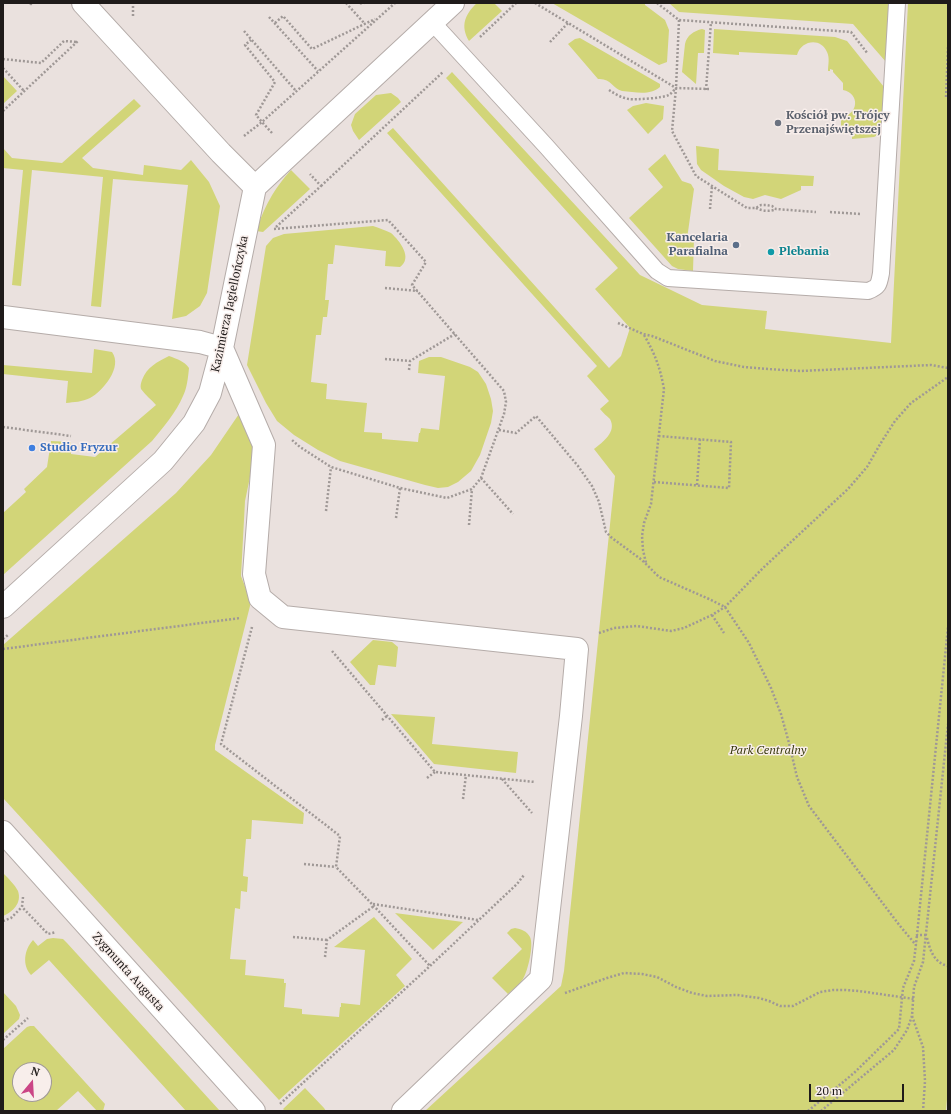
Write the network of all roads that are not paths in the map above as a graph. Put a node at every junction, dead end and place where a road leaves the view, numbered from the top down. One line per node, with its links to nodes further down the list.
1 (84, 3): 5 (street)
2 (453, 3): 4 (street)
3 (897, 3): 4 (lane)
4 (432, 22): 5 (street)
5 (255, 187): 7 (street, Kazimierza Jagiellończyka)
6 (3, 317): 7 (street)
7 (222, 348): 8 (street, Kazimierza Jagiellończyka); 11 (street)
8 (3, 607)
9 (3, 832): 10 (street, Zygmunta Augusta)
10 (254, 1111)
11 (403, 1111)

